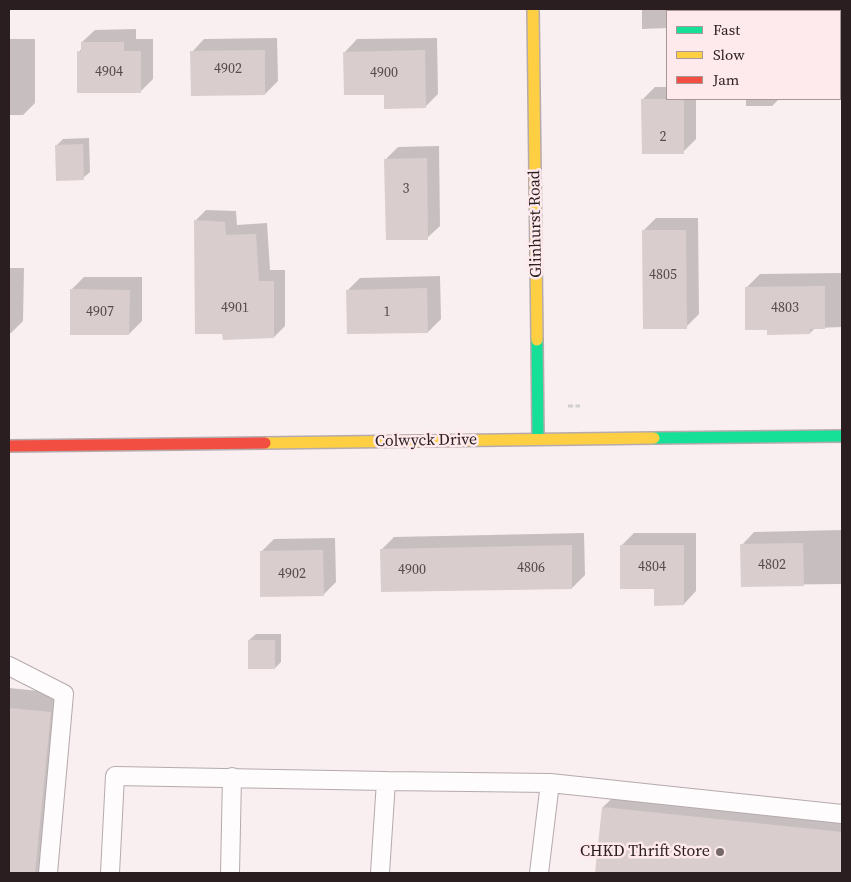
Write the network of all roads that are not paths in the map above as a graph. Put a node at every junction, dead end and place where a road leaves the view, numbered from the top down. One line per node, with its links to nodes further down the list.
1 (533, 9): 3 (street, Glinhurst Road)
2 (842, 436): 3 (street, Colwyck Drive)
3 (538, 439): 4 (street, Colwyck Drive)
4 (9, 446)
5 (9, 666): 10 (lane)
6 (232, 777): 7 (lane); 11 (lane); 12 (lane)
7 (386, 781): 8 (lane); 13 (lane)
8 (550, 783): 9 (lane); 14 (lane)
9 (842, 814)
10 (48, 873)
11 (110, 873)
12 (230, 873)
13 (380, 873)
14 (539, 873)

